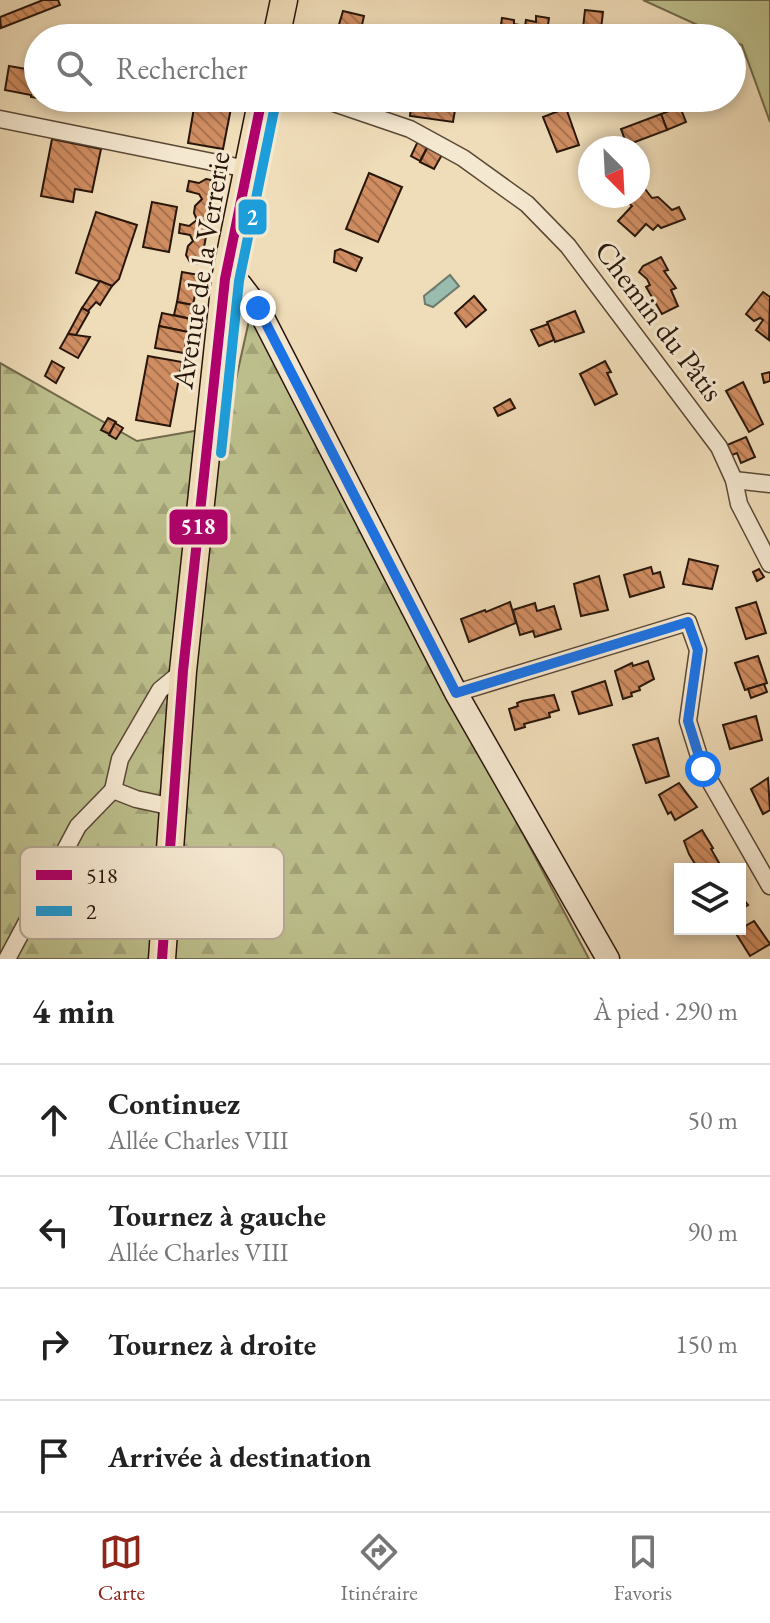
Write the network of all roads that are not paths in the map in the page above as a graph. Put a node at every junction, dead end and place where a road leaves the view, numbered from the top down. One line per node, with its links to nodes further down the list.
1 (284, 0): 2 (main road)
2 (279, 24)
3 (259, 112): 6 (main road, Avenue de la Verrerie)
4 (360, 112): 8 (street, Chemin du Pâtis)
5 (0, 119): 6 (street)
6 (247, 169): 7 (main road, Avenue de la Verrerie)
7 (225, 279): 11 (main road, Avenue de la Verrerie); 12 (street)
8 (734, 480): 9 (street); 10 (street, Chemin du Pâtis)
9 (770, 484)
10 (770, 564)
11 (183, 671): 13 (street); 14 (main road, Avenue de la Verrerie)
12 (456, 693): 17 (street); 22 (street)
13 (113, 790): 14 (street); 15 (street)
14 (173, 807): 16 (main road, Avenue de la Verrerie)
15 (67, 847)
16 (170, 847)
17 (770, 886)
18 (20, 935): 20 (street)
19 (163, 939): 21 (main road, Avenue de la Verrerie)
20 (7, 959)
21 (162, 959)
22 (608, 959)

